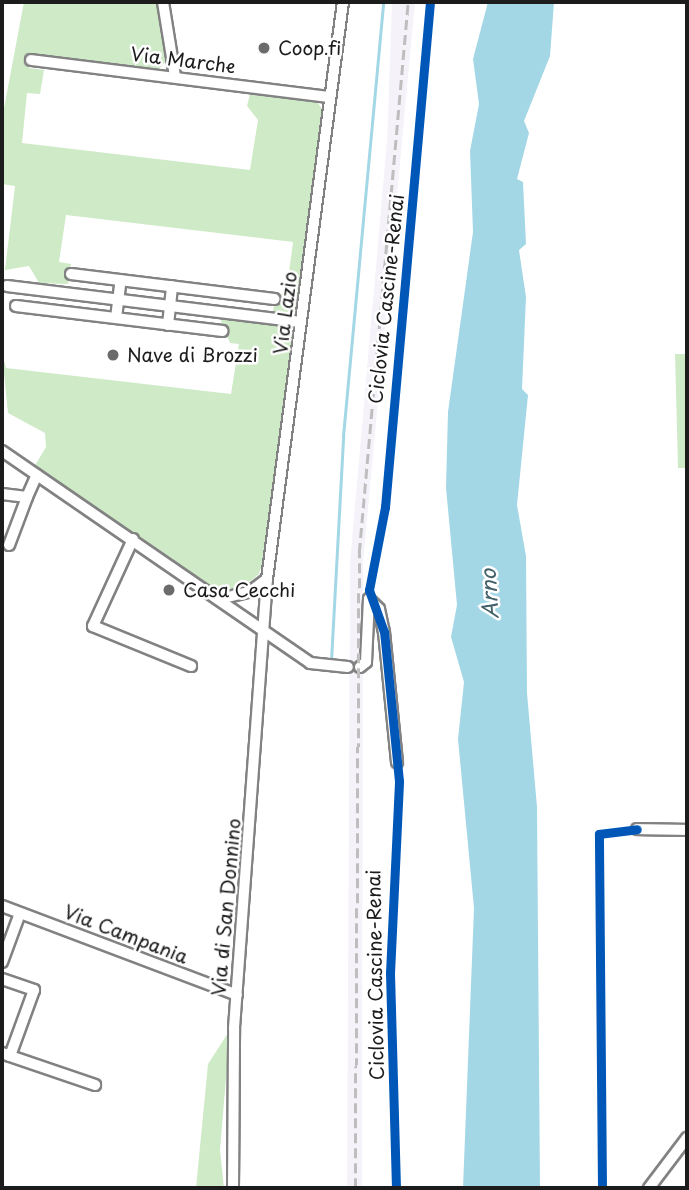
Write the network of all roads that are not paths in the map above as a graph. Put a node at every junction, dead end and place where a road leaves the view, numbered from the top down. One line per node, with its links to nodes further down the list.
1 (163, 2): 4 (street)
2 (343, 2): 5 (street, Via Lazio)
3 (31, 60): 4 (street, Via Marche)
4 (175, 76): 5 (street, Via Marche)
5 (330, 97): 19 (street, Via Lazio)
6 (71, 274): 7 (street)
7 (121, 280): 9 (street); 13 (street)
8 (7, 286): 11 (street)
9 (172, 286): 10 (street); 15 (street)
10 (220, 292): 12 (street); 17 (street)
11 (69, 294): 13 (street); 16 (street)
12 (274, 299)
13 (118, 300): 15 (street); 18 (street)
14 (16, 306): 16 (street)
15 (170, 306): 17 (street); 20 (street)
16 (67, 312): 18 (street)
17 (218, 312): 19 (street)
18 (116, 318): 20 (street)
19 (301, 322): 28 (street, Via Lazio)
20 (168, 325): 21 (street)
21 (222, 331)
22 (2, 451): 23 (street)
23 (37, 475): 25 (street); 26 (street)
24 (2, 494): 25 (street)
25 (27, 497): 27 (street)
26 (133, 539): 29 (street); 31 (street)
27 (9, 545)
28 (267, 579): 29 (street); 30 (street, Via Lazio)
29 (220, 599): 30 (street)
30 (264, 628): 33 (street); 41 (street, Via di San Donnino)
31 (191, 666)
32 (362, 666): 34 (street)
33 (348, 667)
34 (397, 762)
35 (636, 829): 36 (street)
36 (687, 830)
37 (2, 906): 38 (street, Via Campania)
38 (20, 913): 39 (street); 41 (street, Via Campania)
39 (2, 962)
40 (2, 979): 42 (street)
41 (237, 995): 45 (street, Via di San Donnino)
42 (6, 1055): 43 (street)
43 (95, 1085)
44 (687, 1138): 46 (street)
45 (233, 1188)
46 (649, 1188)

